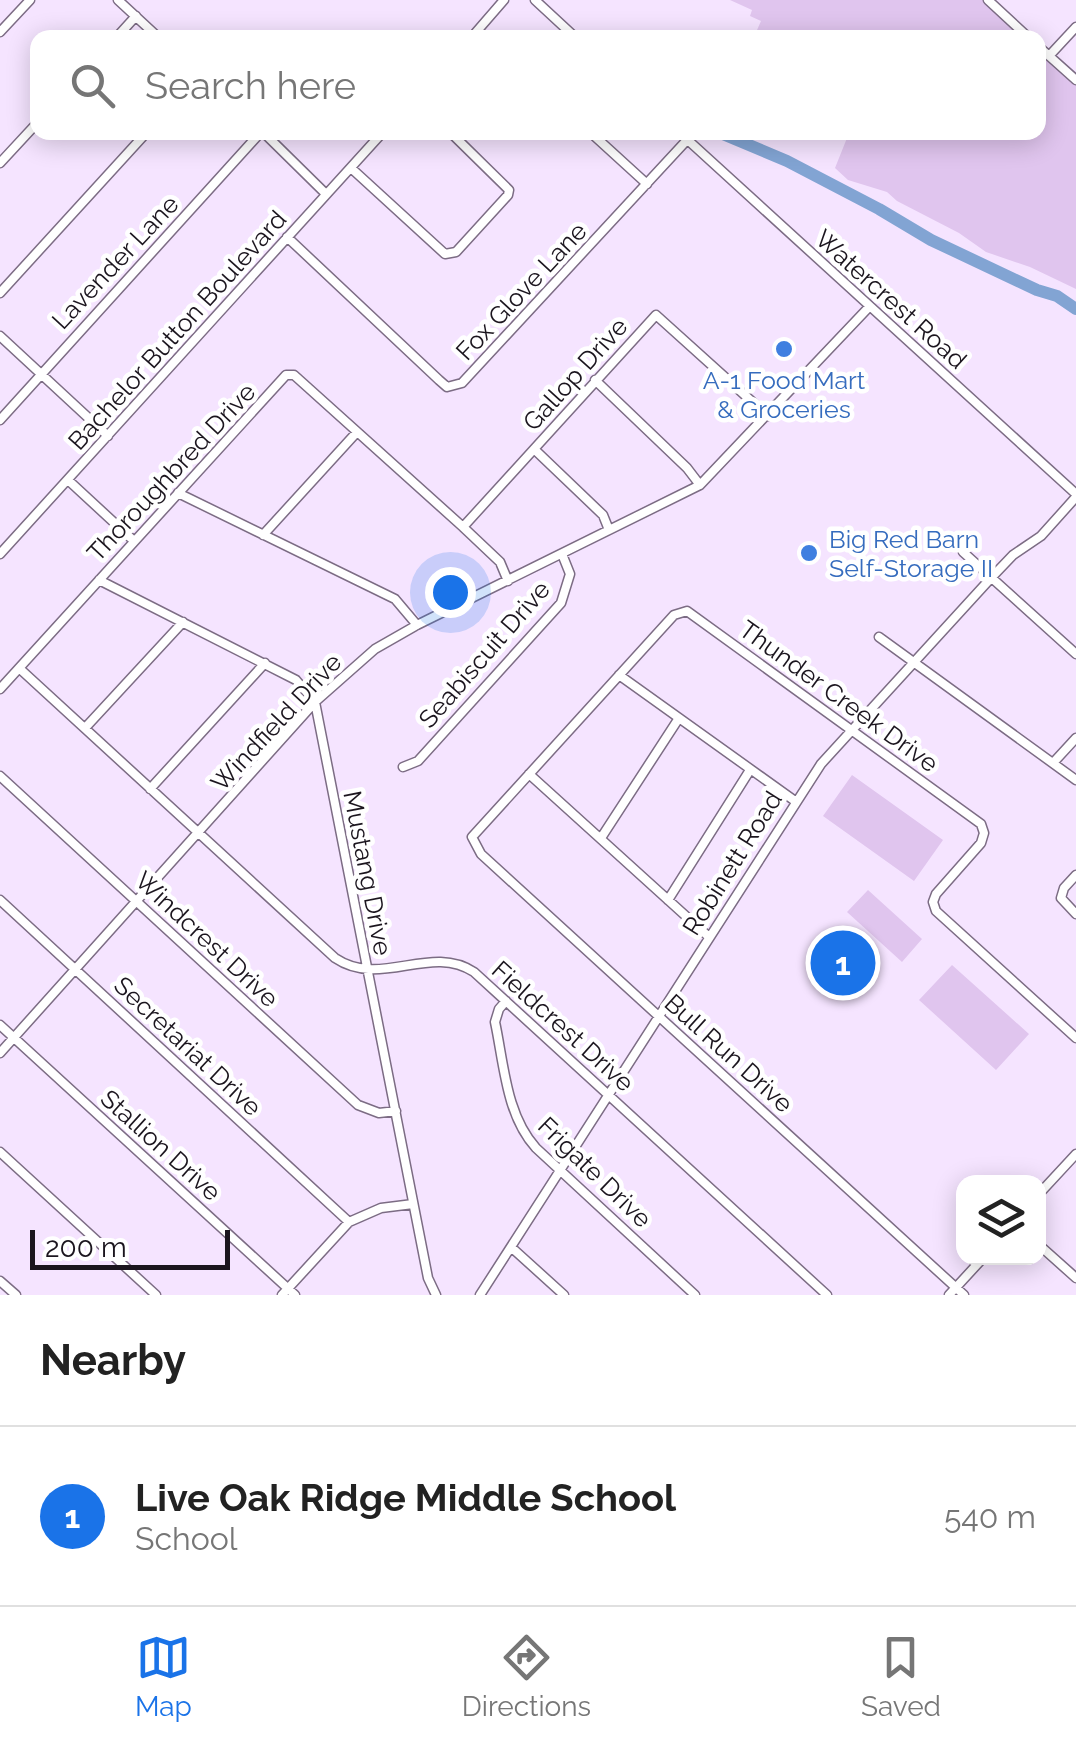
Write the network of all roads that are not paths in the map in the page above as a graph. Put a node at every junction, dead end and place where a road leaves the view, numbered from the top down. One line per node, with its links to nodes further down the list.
1 (30, 0): 13 (street)
2 (118, 0): 6 (street)
3 (504, 0): 10 (street)
4 (535, 0): 11 (street)
5 (988, 0): 12 (street)
6 (136, 16): 8 (street); 9 (street)
7 (1076, 27): 15 (street)
8 (123, 30)
9 (151, 30)
10 (481, 30)
11 (567, 30)
12 (1020, 30)
13 (0, 32)
14 (1046, 53): 15 (street)
15 (1049, 56): 16 (street)
16 (1076, 80)
17 (30, 131): 25 (street)
18 (140, 140): 30 (street)
19 (255, 140): 33 (street, Lavender Lane)
20 (270, 140): 28 (street)
21 (376, 140): 26 (street, Bachelor Button Boulevard)
22 (458, 140): 26 (street)
23 (599, 140): 27 (street)
24 (687, 140): 27 (street, Fox Glove Lane); 31 (street, Watercrest Road)
25 (0, 163)
26 (350, 168): 28 (street, Bachelor Button Boulevard)
27 (647, 184): 29 (street, Fox Glove Lane)
28 (326, 194): 29 (street, Bachelor Button Boulevard)
29 (287, 236): 38 (street, Bachelor Button Boulevard)
30 (0, 293)
31 (869, 306): 35 (street, Windfield Drive); 43 (street, Watercrest Road)
32 (0, 336): 33 (street)
33 (40, 373): 36 (street, Lavender Lane); 38 (street)
34 (595, 380): 35 (street, Gallop Drive); 39 (street, Gallop Drive); 41 (street)
35 (768, 416): 41 (street, Windfield Drive)
36 (0, 420)
37 (357, 432): 42 (street, Thoroughbred Drive); 44 (street, Thoroughbred Drive); 46 (street)
38 (108, 436): 40 (street, Bachelor Button Boulevard)
39 (534, 449): 44 (street, Gallop Drive); 45 (street)
40 (68, 480): 47 (street); 49 (street, Bachelor Button Boulevard)
41 (700, 485): 45 (street, Windfield Drive)
42 (178, 493): 46 (street); 47 (street, Thoroughbred Drive)
43 (1076, 496): 51 (street, Robinett Road)
44 (463, 526): 53 (street, Thoroughbred Drive)
45 (609, 530): 50 (street, Windfield Drive)
46 (263, 534): 55 (street)
47 (134, 541): 52 (street, Thoroughbred Drive)
48 (963, 552): 51 (street)
49 (0, 554)
50 (562, 554): 53 (street, Windfield Drive); 69 (street, Seabiscuit Drive)
51 (992, 578): 57 (street); 58 (street, Robinett Road)
52 (98, 580): 54 (street); 60 (street, Thoroughbred Drive)
53 (508, 580): 55 (street, Windfield Drive)
54 (183, 622): 59 (street); 65 (street)
55 (417, 625): 63 (street, Windfield Drive)
56 (878, 638): 58 (street)
57 (1076, 654)
58 (912, 662): 66 (street, Robinett Road); 68 (street)
59 (266, 663): 63 (street); 74 (street)
60 (19, 668): 62 (street, Thoroughbred Drive); 65 (street)
61 (619, 675): 64 (street); 66 (street, Thunder Creek Drive); 71 (street, Thunder Creek Drive)
62 (0, 689)
63 (314, 702): 76 (street, Windfield Drive); 86 (street, Mustang Drive)
64 (679, 718): 70 (street); 78 (street)
65 (85, 728): 74 (street)
66 (851, 729): 75 (street, Robinett Road); 91 (street, Thunder Creek Drive)
67 (1076, 738): 68 (street)
68 (1053, 764): 73 (street)
69 (403, 767)
70 (750, 770): 75 (street); 81 (street)
71 (529, 774): 77 (street, Thunder Creek Drive); 78 (street)
72 (0, 776): 82 (street, Windcrest Drive)
73 (1076, 780)
74 (150, 789): 76 (street)
75 (795, 801): 84 (street, Robinett Road)
76 (200, 834): 82 (street, Windfield Drive); 86 (street)
77 (472, 837): 88 (street, Bull Run Drive)
78 (601, 838): 81 (street)
79 (1076, 875): 83 (street)
80 (0, 900): 85 (street, Secretariat Drive)
81 (668, 900): 84 (street)
82 (138, 902): 85 (street, Windfield Drive); 94 (street, Windcrest Drive)
83 (1076, 914)
84 (709, 937): 88 (street, Robinett Road)
85 (75, 970): 90 (street, Windfield Drive); 100 (street, Secretariat Drive)
86 (368, 972): 87 (street, Fieldcrest Drive); 94 (street, Mustang Drive)
87 (506, 1001): 93 (street, Fieldcrest Drive); 97 (street, Frigate Drive)
88 (659, 1017): 93 (street, Robinett Road); 106 (street, Bull Run Drive)
89 (0, 1026): 90 (street, Stallion Drive)
90 (14, 1038): 92 (street, Windfield Drive); 107 (street, Stallion Drive)
91 (1076, 1038)
92 (0, 1053)
93 (609, 1095): 97 (street, Robinett Road); 114 (street, Fieldcrest Drive)
94 (396, 1111): 99 (street, Mustang Drive)
95 (0, 1152): 109 (street)
96 (1076, 1155): 98 (street)
97 (560, 1171): 101 (street, Robinett Road); 113 (street, Frigate Drive)
98 (1046, 1187)
99 (413, 1204): 100 (street); 110 (street, Mustang Drive)
100 (350, 1222): 107 (street)
101 (511, 1247): 111 (street, Robinett Road); 112 (street)
102 (1046, 1251): 104 (street)
103 (976, 1265): 106 (street)
104 (1076, 1278)
105 (0, 1280): 108 (street)
106 (952, 1291): 115 (street, Bull Run Drive)
107 (288, 1293)
108 (16, 1295)
109 (156, 1295)
110 (436, 1295)
111 (480, 1295)
112 (564, 1295)
113 (695, 1295)
114 (827, 1295)
115 (964, 1295)

